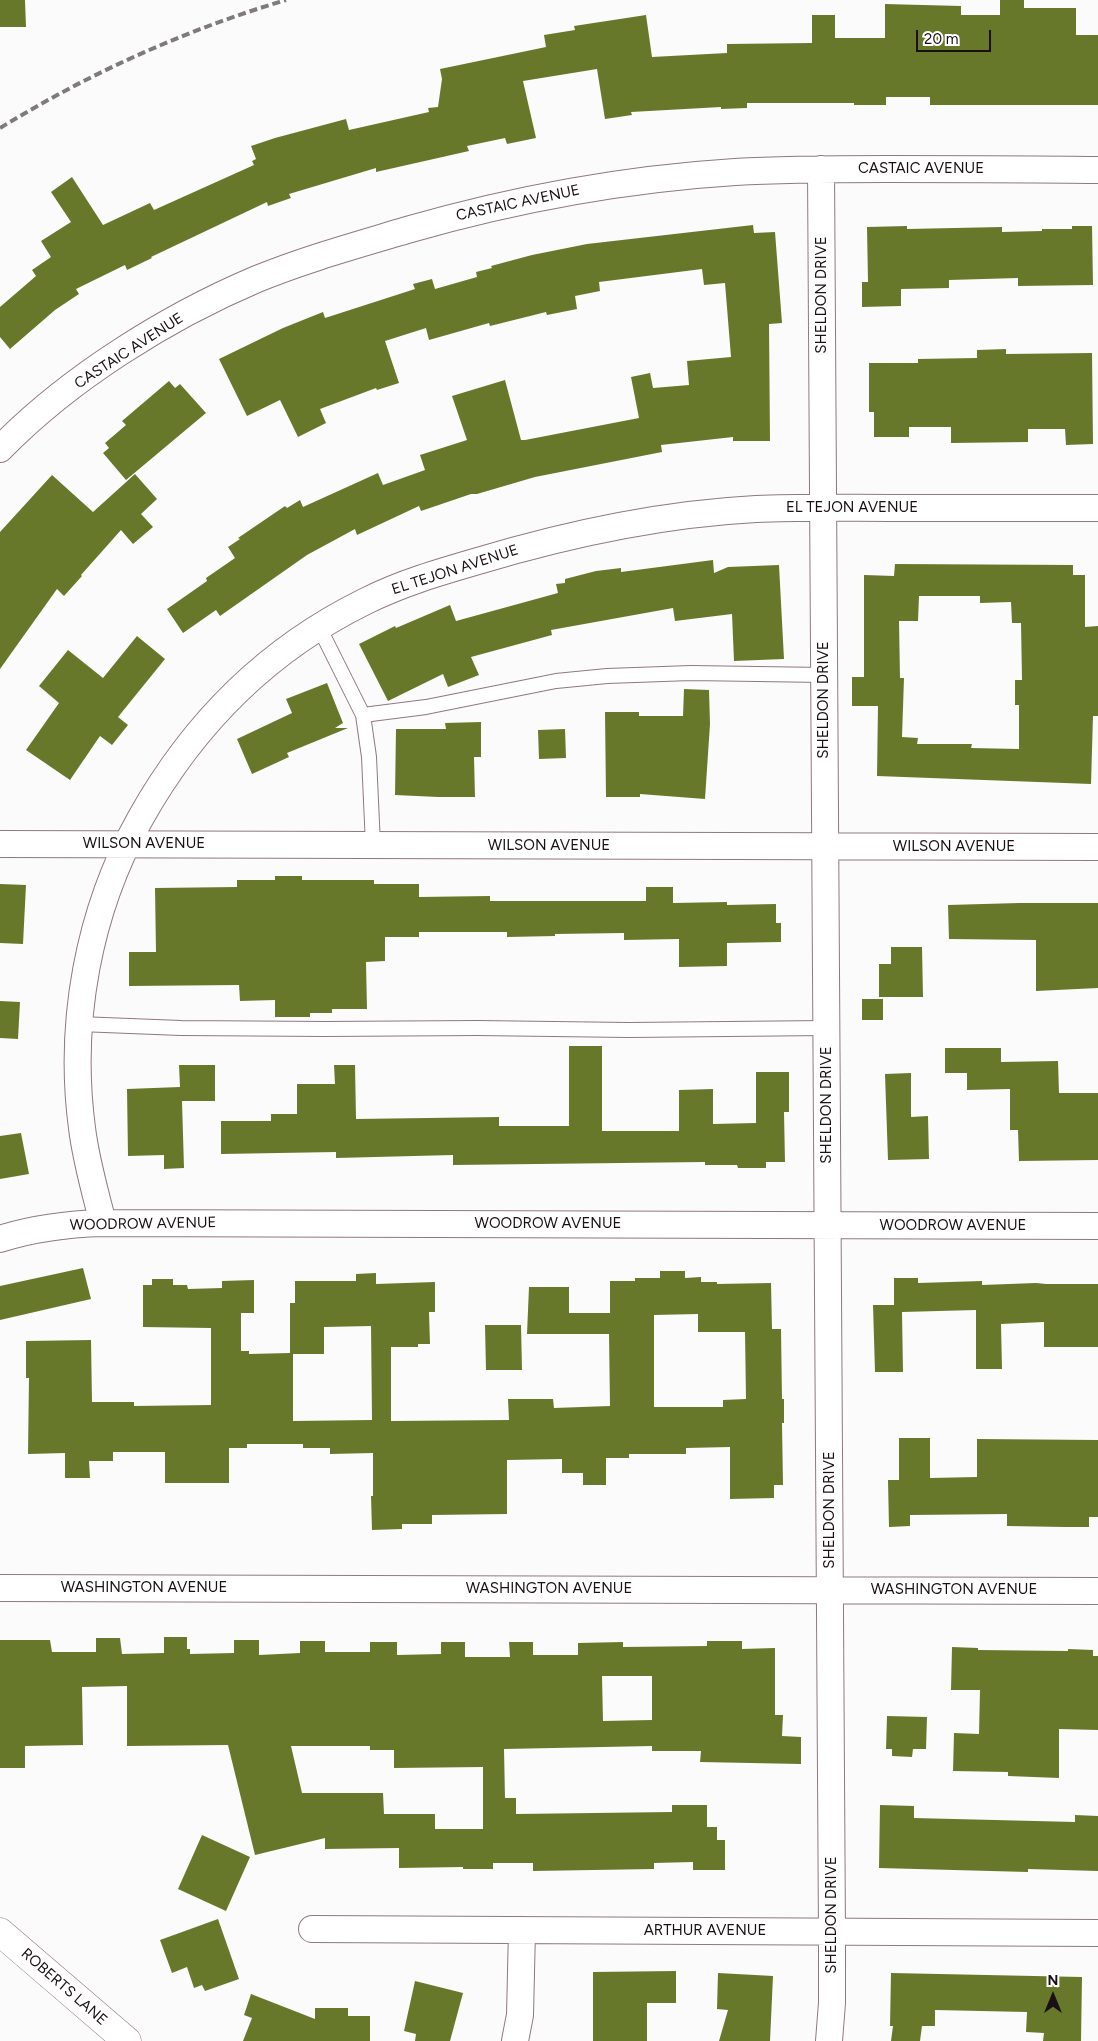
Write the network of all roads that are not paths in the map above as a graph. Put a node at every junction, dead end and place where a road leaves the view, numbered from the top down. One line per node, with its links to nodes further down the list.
1 (821, 169): 2 (street, CASTAIC AVENUE); 3 (street, CASTAIC AVENUE); 4 (street, SHELDON DRIVE)
2 (1098, 170)
3 (0, 449)
4 (823, 508): 5 (street, EL TEJON AVENUE); 6 (street, EL TEJON AVENUE); 7 (street, SHELDON DRIVE)
5 (1098, 508)
6 (319, 627): 8 (lane); 10 (street, EL TEJON AVENUE)
7 (824, 675): 8 (lane); 12 (street, SHELDON DRIVE)
8 (363, 715): 11 (lane)
9 (0, 844): 10 (street, WILSON AVENUE)
10 (126, 844): 11 (street, WILSON AVENUE); 14 (street, EL TEJON AVENUE)
11 (373, 845): 12 (street, WILSON AVENUE)
12 (825, 847): 13 (street, WILSON AVENUE); 15 (street, SHELDON DRIVE)
13 (1098, 847)
14 (79, 1024): 15 (lane); 16 (street, EL TEJON AVENUE)
15 (826, 1028): 17 (street, SHELDON DRIVE)
16 (103, 1223): 17 (street, WOODROW AVENUE); 19 (street, WOODROW AVENUE)
17 (828, 1226): 18 (street, WOODROW AVENUE); 21 (street, SHELDON DRIVE)
18 (1098, 1226)
19 (0, 1239)
20 (0, 1588): 21 (street, WASHINGTON AVENUE)
21 (830, 1590): 22 (street, WASHINGTON AVENUE); 26 (street, SHELDON DRIVE)
22 (1098, 1591)
23 (312, 1929): 24 (street, ARTHUR AVENUE)
24 (522, 1930): 26 (street, ARTHUR AVENUE); 29 (street)
25 (0, 1932): 28 (street, ROBERTS LANE)
26 (832, 1932): 27 (street, ARTHUR AVENUE); 30 (street, SHELDON DRIVE)
27 (1098, 1933)
28 (127, 2041)
29 (515, 2041)
30 (829, 2041)

